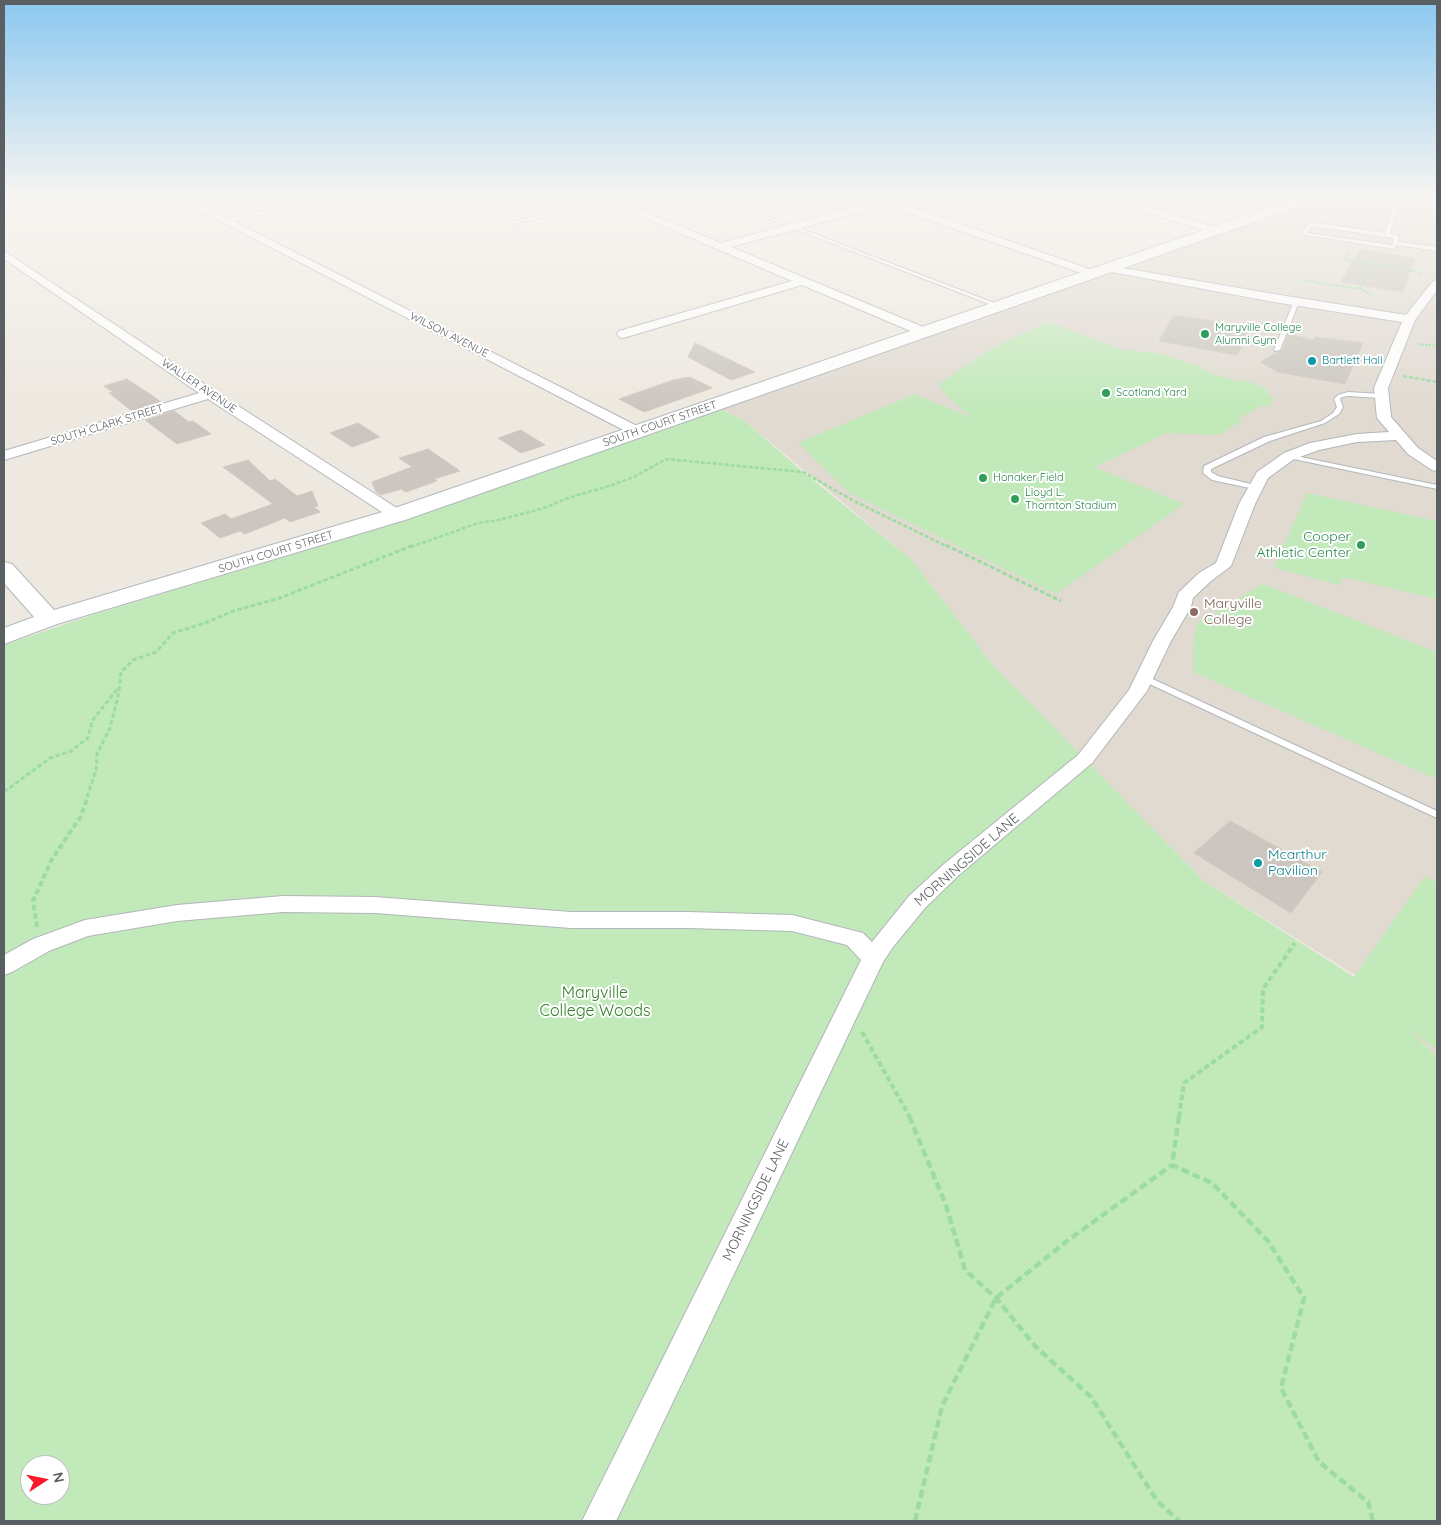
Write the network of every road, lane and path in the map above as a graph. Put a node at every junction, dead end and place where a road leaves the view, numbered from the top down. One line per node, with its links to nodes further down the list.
1 (25, 268): 22 (street, WALLER AVENUE)
2 (320, 268): 24 (street, WILSON AVENUE)
3 (770, 268): 12 (street)
4 (899, 268): 15 (lane)
5 (1089, 268): 9 (street)
6 (1106, 268): 9 (street, SOUTH COURT STREET)
7 (1370, 268): 11 (path)
8 (1393, 268): 10 (path)
9 (1098, 271): 14 (street); 15 (street, SOUTH COURT STREET)
10 (1418, 272)
11 (1301, 280)
12 (802, 282): 17 (street); 18 (street)
13 (1437, 283): 16 (street)
14 (1296, 302): 16 (street); 19 (lane)
15 (999, 306): 17 (street, SOUTH COURT STREET)
16 (1409, 319): 20 (street)
17 (924, 332): 24 (street, SOUTH COURT STREET)
18 (623, 334)
19 (1277, 350)
20 (1387, 373): 21 (path); 23 (street)
21 (1437, 382)
22 (210, 394): 26 (street, SOUTH CLARK STREET); 31 (street, WALLER AVENUE)
23 (1381, 396): 25 (street); 30 (lane)
24 (638, 432): 31 (street, SOUTH COURT STREET)
25 (1400, 436): 27 (street, MORNINGSIDE LANE); 28 (street)
26 (4, 456)
27 (1289, 456): 29 (lane); 30 (street, MORNINGSIDE LANE)
28 (1437, 467)
29 (1437, 487)
30 (1256, 488): 36 (street, MORNINGSIDE LANE)
31 (397, 515): 34 (street, SOUTH COURT STREET)
32 (4, 569): 34 (street)
33 (1061, 601): 37 (path)
34 (49, 619): 35 (street, SOUTH COURT STREET)
35 (4, 637)
36 (1144, 678): 39 (lane); 42 (street, MORNINGSIDE LANE)
37 (120, 686): 38 (path); 41 (path)
38 (4, 792)
39 (1437, 815)
40 (1295, 943): 45 (path)
41 (41, 945): 42 (street); 43 (street)
42 (873, 959): 44 (street, MORNINGSIDE LANE)
43 (4, 966)
44 (849, 1010): 46 (path); 47 (street, MORNINGSIDE LANE)
45 (1172, 1165): 46 (path); 50 (path)
46 (996, 1298): 48 (path); 49 (path)
47 (599, 1521)
48 (915, 1521)
49 (1179, 1521)
50 (1373, 1521)

